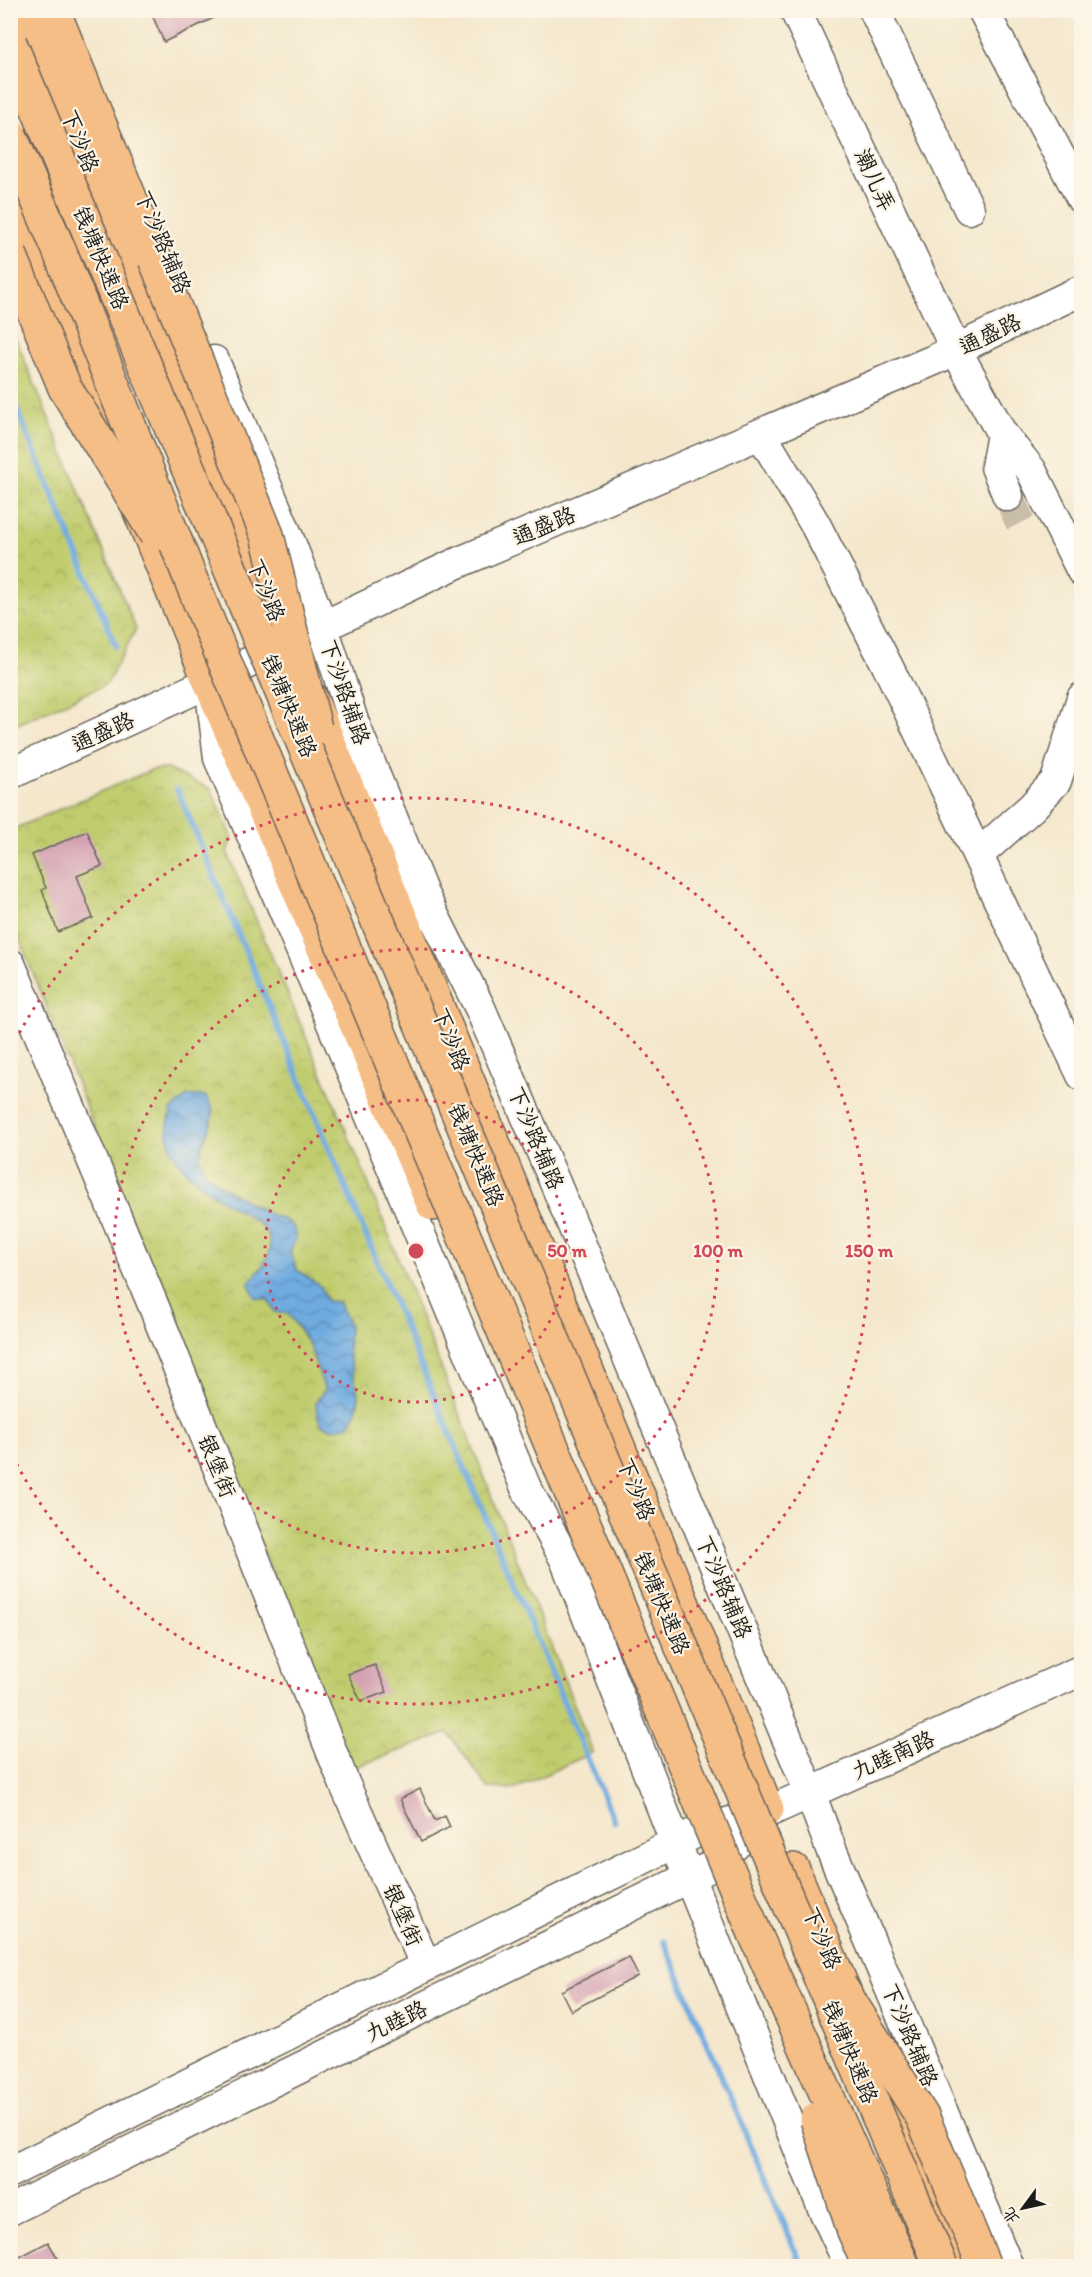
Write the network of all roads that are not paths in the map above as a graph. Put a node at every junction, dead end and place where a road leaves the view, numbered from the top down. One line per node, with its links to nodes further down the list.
1 (27, 10): 23 (main road, 下沙路)
2 (53, 10): 27 (main road, bridge)
3 (65, 10): 22 (street, 下沙路辅路)
4 (795, 10): 15 (street, 潮儿弄)
5 (874, 10): 11 (street)
6 (983, 10): 10 (street)
7 (10, 43): 27 (main road, 钱塘快速路, bridge)
8 (10, 135): 21 (main road, 钱塘快速路, bridge)
9 (10, 196): 19 (main road)
10 (1082, 199)
11 (969, 209)
12 (10, 254): 21 (main road, bridge)
13 (10, 290): 19 (street)
14 (1082, 290): 15 (street, 通盛路)
15 (956, 350): 16 (street, 通盛路); 17 (street, 潮儿弄)
16 (761, 434): 22 (street, 通盛路); 28 (street)
17 (1002, 434): 18 (street); 20 (street, 潮儿弄)
18 (1008, 496)
19 (143, 520): 24 (main road)
20 (1082, 571)
21 (201, 605): 37 (main road, 钱塘快速路, bridge)
22 (323, 627): 23 (street, 通盛路); 33 (street, 下沙路辅路)
23 (288, 643): 24 (street, 通盛路); 34 (main road, 下沙路)
24 (210, 682): 26 (street, 通盛路); 35 (main road)
25 (1082, 698): 28 (street)
26 (10, 774)
27 (342, 834): 32 (main road, 钱塘快速路, bridge)
28 (978, 855): 30 (street)
29 (10, 964): 38 (street, 银堡街)
30 (1082, 1075)
31 (1082, 1670): 33 (street, 九睦南路)
32 (718, 1738): 45 (main road, 钱塘快速路, bridge); 47 (main road, bridge)
33 (810, 1793): 34 (street, 九睦南路); 48 (street, 下沙路辅路)
34 (768, 1812): 35 (street, 九睦南路); 36 (street, 九睦路); 46 (main road, 下沙路)
35 (688, 1836): 36 (main road); 38 (street, 九睦路)
36 (703, 1871): 40 (street, 九睦路); 41 (street); 43 (main road)
37 (756, 1936): 42 (main road, bridge); 44 (main road, 钱塘快速路, bridge)
38 (426, 1966): 39 (street, 九睦路)
39 (10, 2172)
40 (10, 2210)
41 (850, 2266)
42 (869, 2266)
43 (894, 2266)
44 (903, 2266)
45 (941, 2266)
46 (960, 2266)
47 (984, 2266)
48 (1008, 2266)

